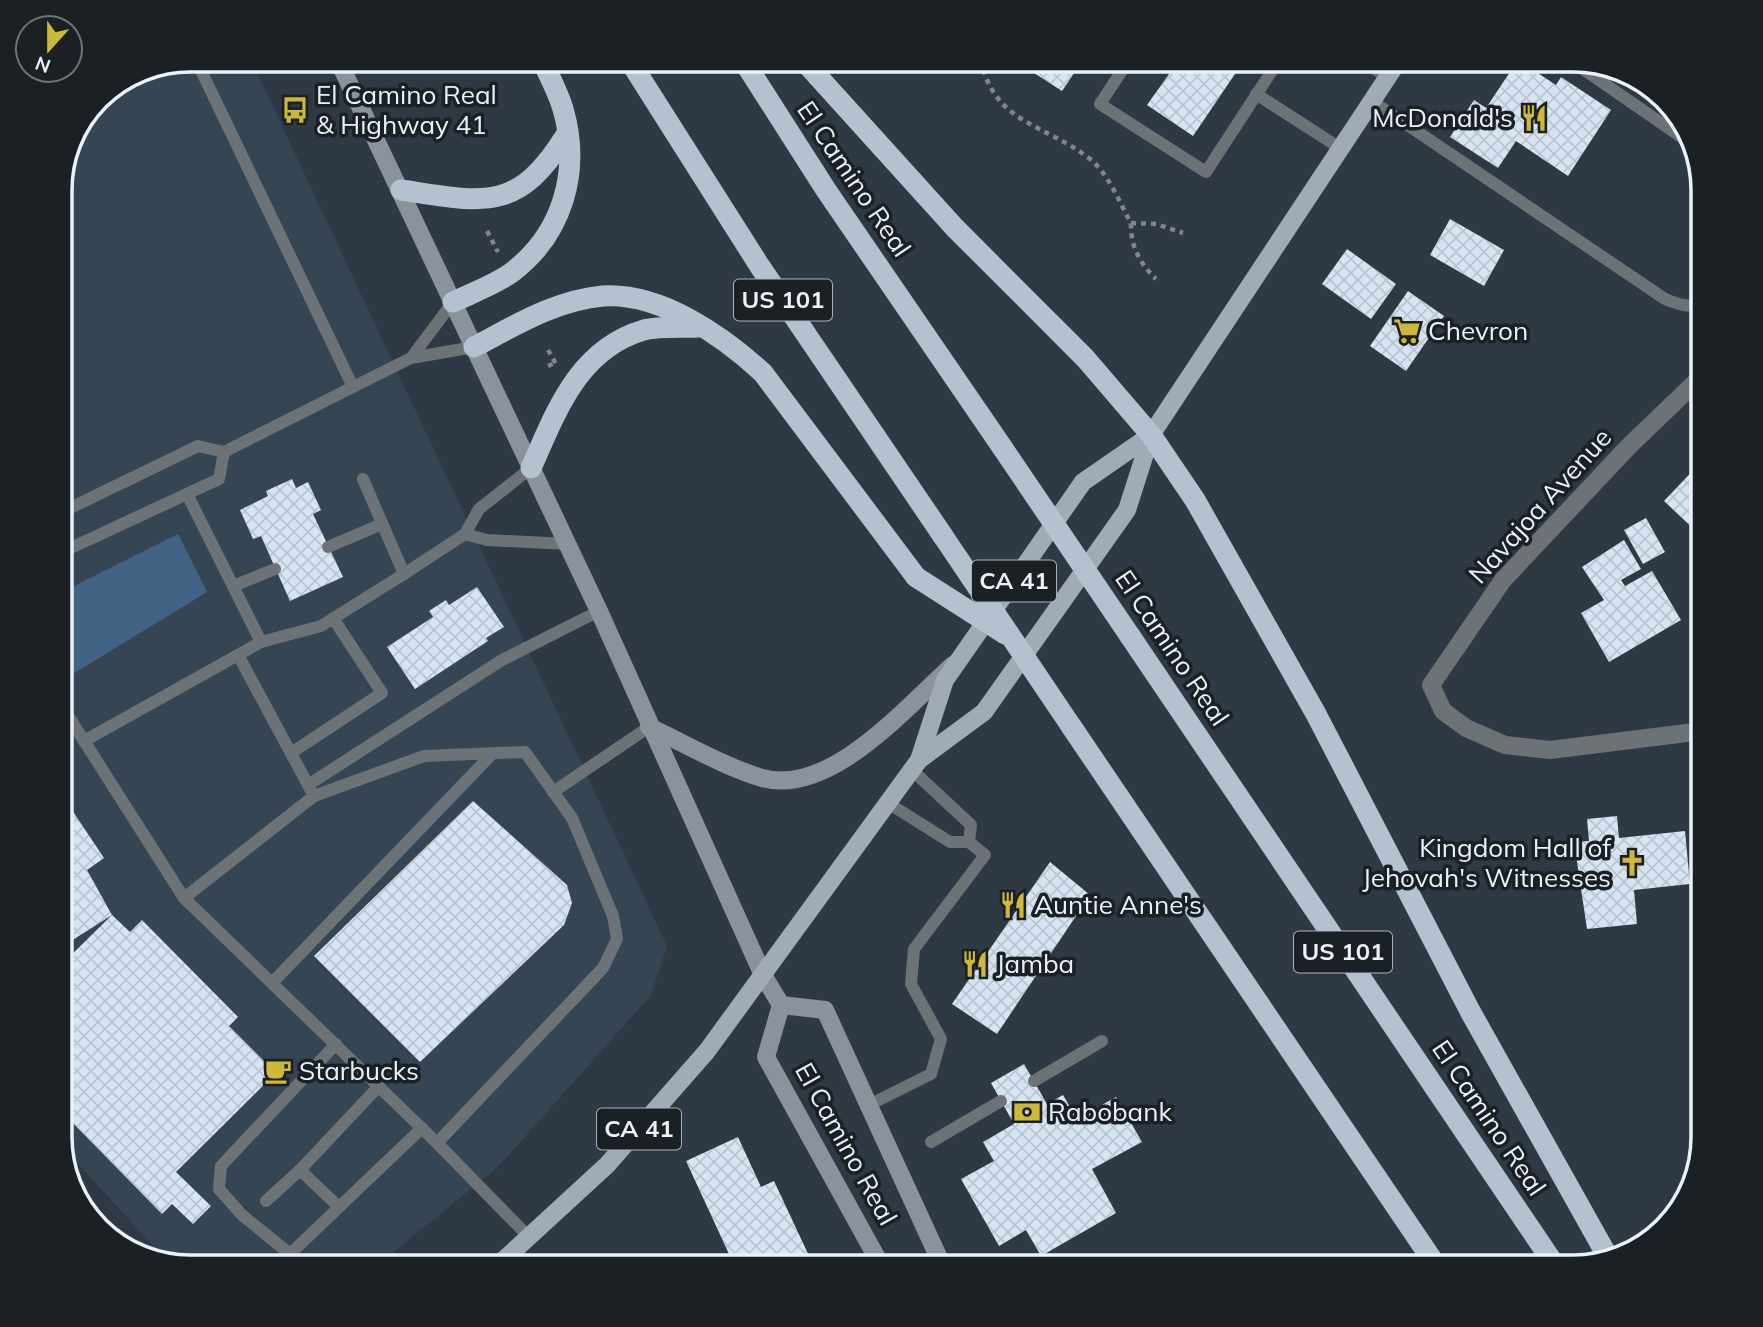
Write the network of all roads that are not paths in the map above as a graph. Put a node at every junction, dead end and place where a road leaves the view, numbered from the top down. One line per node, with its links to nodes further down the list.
1 (202, 72): 24 (lane)
2 (344, 72): 18 (main road)
3 (547, 72): 16 (highway)
4 (637, 72): 42 (highway, US 101, bridge)
5 (751, 72): 79 (highway, El Camino Real / US 101, bridge)
6 (814, 72): 26 (highway)
7 (1121, 72): 13 (lane)
8 (1271, 72): 13 (lane)
9 (1380, 72): 12 (lane)
10 (1391, 72): 12 (main road, CA 41 / CA 41)
11 (1589, 73): 15 (lane)
12 (1387, 77): 14 (main road, CA 41 / CA 41)
13 (1256, 94): 17 (lane)
14 (1371, 101): 17 (main road, CA 41 / CA 41); 20 (lane)
15 (1676, 134)
16 (566, 135): 18 (highway); 19 (highway)
17 (1340, 148): 26 (main road, CA 41 / CA 41)
18 (401, 190): 19 (main road)
19 (453, 302): 22 (main road); 23 (lane)
20 (1691, 305)
21 (704, 327): 22 (highway); 28 (highway); 42 (highway, bridge)
22 (474, 347): 23 (lane); 28 (main road)
23 (411, 358): 24 (lane)
24 (354, 387): 27 (lane)
25 (1691, 387): 48 (street, Navajoa Avenue)
26 (1151, 435): 45 (main road, CA 41 / CA 41); 52 (main road, CA 41 / CA 41); 74 (highway)
27 (224, 452): 30 (lane); 31 (lane)
28 (531, 468): 33 (lane); 34 (main road)
29 (363, 478): 32 (lane)
30 (187, 494): 35 (lane); 39 (lane)
31 (72, 507)
32 (382, 524): 36 (lane); 38 (lane)
33 (464, 534): 34 (lane); 38 (lane)
34 (568, 544): 40 (main road)
35 (72, 547)
36 (328, 547)
37 (275, 569): 39 (lane)
38 (404, 574): 41 (lane)
39 (233, 586): 43 (lane)
40 (599, 611): 47 (main road); 53 (lane)
41 (333, 618): 43 (lane); 50 (lane)
42 (1013, 639): 78 (highway, US 101, bridge)
43 (261, 642): 44 (lane)
44 (238, 655): 49 (lane); 50 (lane)
45 (961, 658): 47 (main road); 52 (main road, CA 41 / CA 41)
46 (72, 722): 49 (lane)
47 (649, 727): 54 (lane); 58 (main road)
48 (1691, 732)
49 (84, 741): 57 (lane)
50 (290, 753): 53 (lane)
51 (492, 754): 53 (lane); 54 (lane); 59 (lane)
52 (916, 765): 55 (main road, CA 41 / CA 41); 56 (lane)
53 (311, 791): 57 (lane)
54 (553, 792): 69 (lane)
55 (888, 803): 56 (lane); 58 (main road, CA 41 / CA 41)
56 (969, 842): 66 (lane)
57 (184, 898): 59 (lane)
58 (763, 975): 60 (main road); 73 (main road, CA 41)
59 (272, 982): 62 (lane)
60 (781, 1005): 66 (main road, El Camino Real); 76 (main road, El Camino Real)
61 (1102, 1041): 63 (lane)
62 (336, 1044): 64 (lane); 72 (lane)
63 (1034, 1081)
64 (379, 1086): 67 (lane); 70 (lane)
65 (1001, 1101): 68 (lane)
66 (867, 1106): 77 (main road, El Camino Real)
67 (422, 1128): 69 (lane); 72 (lane)
68 (931, 1142)
69 (437, 1143): 73 (lane)
70 (300, 1170): 71 (lane); 72 (lane)
71 (266, 1201)
72 (339, 1207)
73 (530, 1238): 75 (main road, CA 41)
74 (1604, 1251)
75 (511, 1255)
76 (875, 1255)
77 (937, 1255)
78 (1428, 1255)
79 (1547, 1255)

